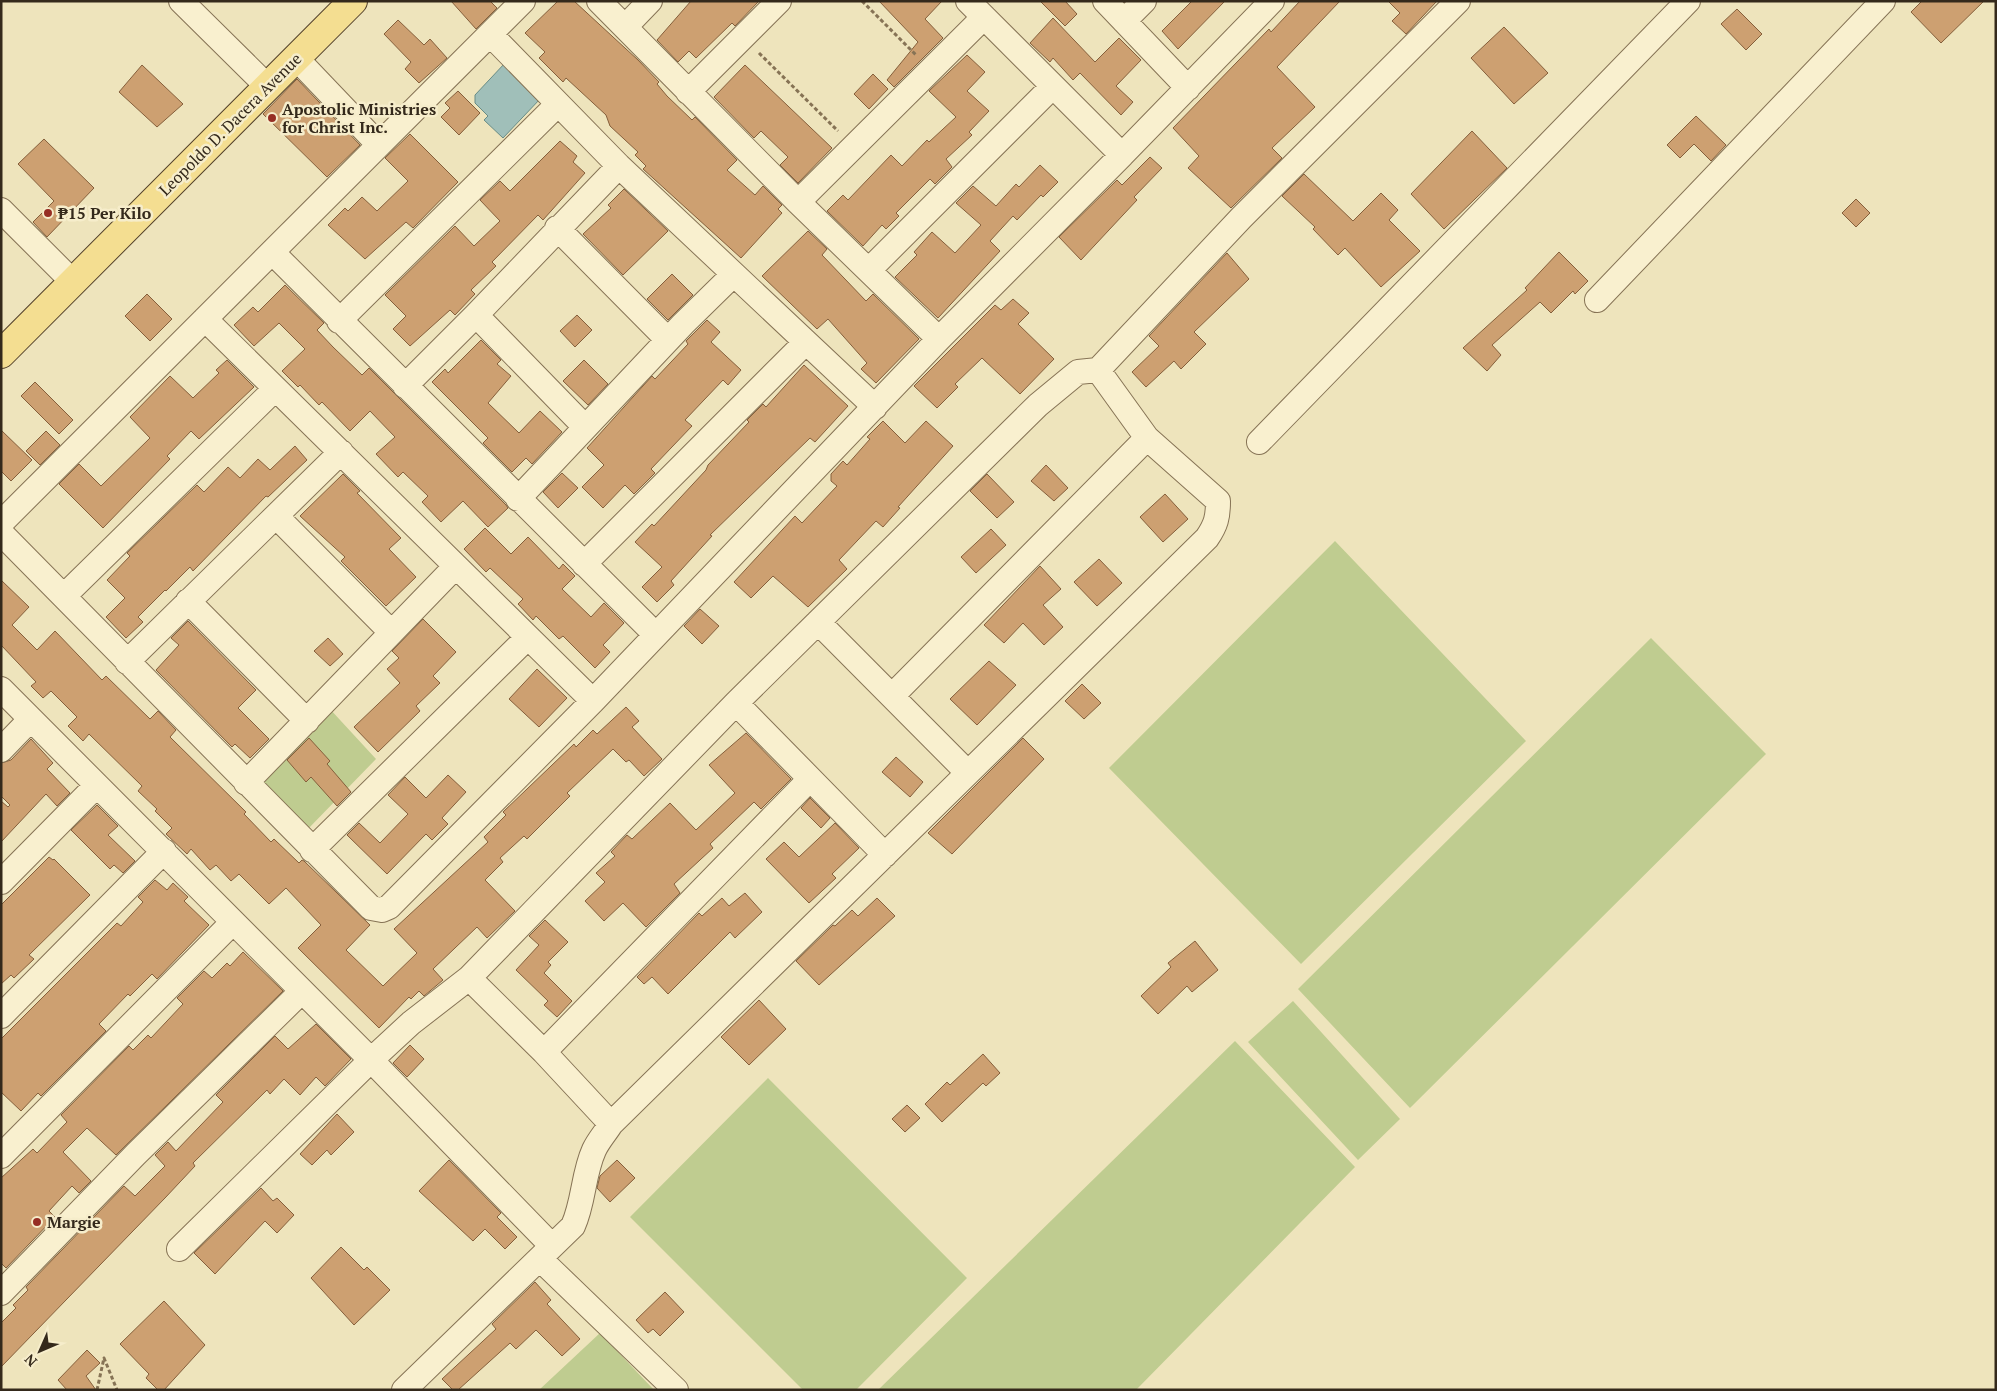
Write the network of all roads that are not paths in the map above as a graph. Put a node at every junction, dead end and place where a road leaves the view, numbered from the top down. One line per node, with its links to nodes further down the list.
1 (181, 1): 19 (street)
2 (353, 1): 17 (main road, Leopoldo D. Dacera Avenue)
3 (523, 1): 16 (street)
4 (599, 1): 15 (street)
5 (650, 1): 15 (street)
6 (779, 1): 21 (street)
7 (1104, 1): 14 (street)
8 (1144, 1): 14 (street)
9 (1272, 1): 20 (street)
10 (1458, 1): 41 (street)
11 (1688, 1): 47 (street)
12 (1883, 1): 33 (street)
13 (976, 9): 18 (street); 26 (street)
14 (1124, 21): 20 (street)
15 (624, 27): 21 (street)
16 (490, 34): 22 (street); 23 (street)
17 (296, 58): 19 (main road, Leopoldo D. Dacera Avenue); 23 (street)
18 (1053, 86): 24 (street); 30 (street)
19 (268, 87): 32 (main road, Leopoldo D. Dacera Avenue)
20 (1188, 88): 24 (street)
21 (688, 92): 26 (street)
22 (557, 105): 25 (street); 36 (street)
23 (378, 145): 29 (street)
24 (1122, 155): 37 (street)
25 (619, 166): 28 (street); 31 (street)
26 (798, 202): 30 (street)
27 (1, 210): 32 (street)
28 (557, 228): 34 (street); 38 (street)
29 (273, 252): 35 (street); 36 (street)
30 (869, 270): 37 (street)
31 (732, 275): 38 (street); 39 (street)
32 (72, 282): 40 (main road, Leopoldo D. Dacera Avenue)
33 (1597, 300)
34 (476, 315): 42 (street); 45 (street)
35 (205, 319): 43 (street); 51 (street)
36 (339, 321): 42 (street)
37 (939, 339): 44 (street)
38 (668, 340): 45 (street)
39 (805, 343): 44 (street); 53 (street)
40 (1, 354)
41 (1098, 370): 46 (street); 57 (street)
42 (405, 386): 49 (street)
43 (275, 390): 48 (street); 55 (street)
44 (875, 407): 59 (street)
45 (584, 428): 49 (street)
46 (1147, 438): 63 (street); 69 (street)
47 (1260, 442)
48 (341, 452): 50 (street); 54 (street)
49 (518, 499): 53 (street)
50 (277, 517): 56 (street); 58 (street)
51 (1, 523)
52 (1, 533): 55 (street)
53 (584, 564): 59 (street)
54 (455, 567): 58 (street); 60 (street)
55 (64, 596): 61 (street)
56 (188, 601): 61 (street); 67 (street)
57 (818, 622): 63 (street); 65 (street)
58 (391, 632): 67 (street)
59 (656, 636): 64 (street)
60 (527, 638): 64 (street); 73 (street)
61 (127, 662): 71 (street)
62 (1, 689): 66 (street)
63 (892, 696): 69 (street)
64 (593, 701): 73 (street)
65 (736, 703): 70 (street); 78 (street)
66 (30, 720): 68 (street); 72 (street)
67 (307, 721): 71 (street)
68 (1, 750)
69 (968, 772): 75 (street)
70 (810, 779): 75 (street); 81 (street)
71 (246, 783): 73 (street)
72 (96, 786): 74 (street); 76 (street)
73 (312, 850)
74 (164, 851): 77 (street); 80 (street)
75 (885, 855): 83 (street)
76 (1, 882)
77 (233, 922): 79 (street); 84 (street)
78 (469, 978): 81 (street); 82 (street)
79 (301, 992): 82 (street); 87 (street)
80 (1, 1016)
81 (544, 1052): 83 (street)
82 (371, 1060): 85 (street); 86 (street)
83 (611, 1124): 86 (street)
84 (1, 1156)
85 (179, 1250)
86 (546, 1253): 88 (street); 89 (street)
87 (1, 1293)
88 (413, 1387)
89 (676, 1390)

